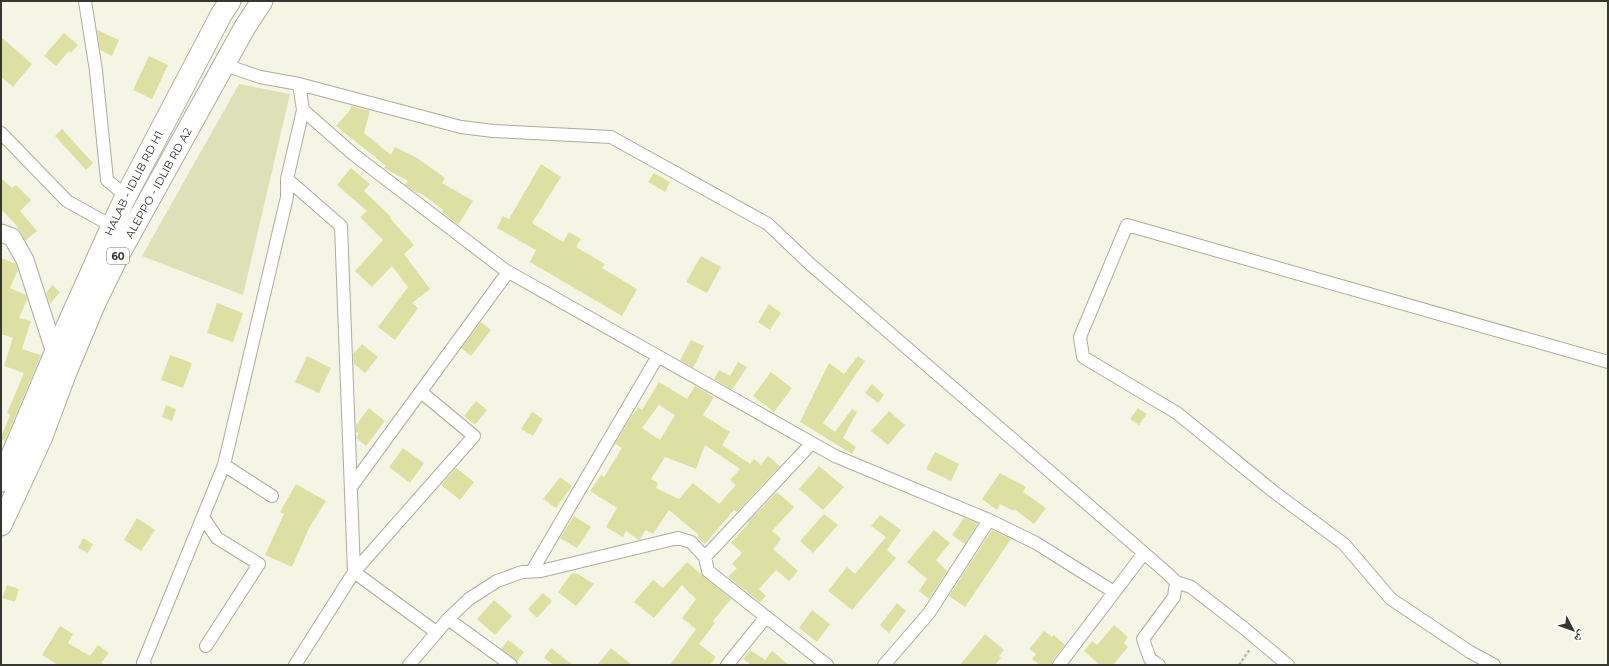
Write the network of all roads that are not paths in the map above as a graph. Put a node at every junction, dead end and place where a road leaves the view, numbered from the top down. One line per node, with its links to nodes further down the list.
1 (85, 1): 9 (street)
2 (230, 1): 9 (highway, HALAB - IDLIB RD H1 / 60)
3 (262, 1): 4 (highway, ALEPPO - IDLIB RD A2 / 60)
4 (224, 64): 5 (street); 24 (highway, ALEPPO - IDLIB RD A2 / 60)
5 (299, 84): 6 (street); 25 (street)
6 (303, 110): 8 (street); 12 (street)
7 (1, 133): 10 (street)
8 (287, 179): 18 (street); 20 (street)
9 (126, 196): 10 (highway, HALAB - IDLIB RD H1 / 60)
10 (112, 226): 13 (highway, HALAB - IDLIB RD H1 / 60)
11 (2, 235): 13 (street)
12 (508, 272): 14 (street); 16 (street)
13 (55, 353): 19 (highway, HALAB - IDLIB RD H1 / 60)
14 (658, 356): 17 (street); 27 (street)
15 (1608, 362): 45 (street)
16 (421, 392): 20 (street); 28 (street)
17 (812, 443): 23 (street); 26 (street)
18 (224, 465): 21 (street); 22 (street)
19 (1, 481)
20 (351, 488): 28 (street)
21 (272, 496)
22 (203, 517): 34 (street); 35 (street)
23 (989, 520): 30 (street); 41 (street)
24 (1, 525)
25 (1144, 553): 29 (street); 30 (street)
26 (705, 557): 27 (street); 31 (street)
27 (532, 571): 32 (street)
28 (354, 572): 33 (street); 36 (street)
29 (1176, 582): 43 (street); 44 (street)
30 (1114, 592): 42 (street)
31 (766, 617): 39 (street); 40 (street)
32 (448, 618): 33 (street); 38 (street)
33 (436, 632): 37 (street)
34 (206, 646)
35 (145, 665)
36 (295, 665)
37 (409, 665)
38 (511, 665)
39 (727, 665)
40 (827, 665)
41 (884, 665)
42 (1059, 665)
43 (1159, 665)
44 (1288, 665)
45 (1494, 665)

